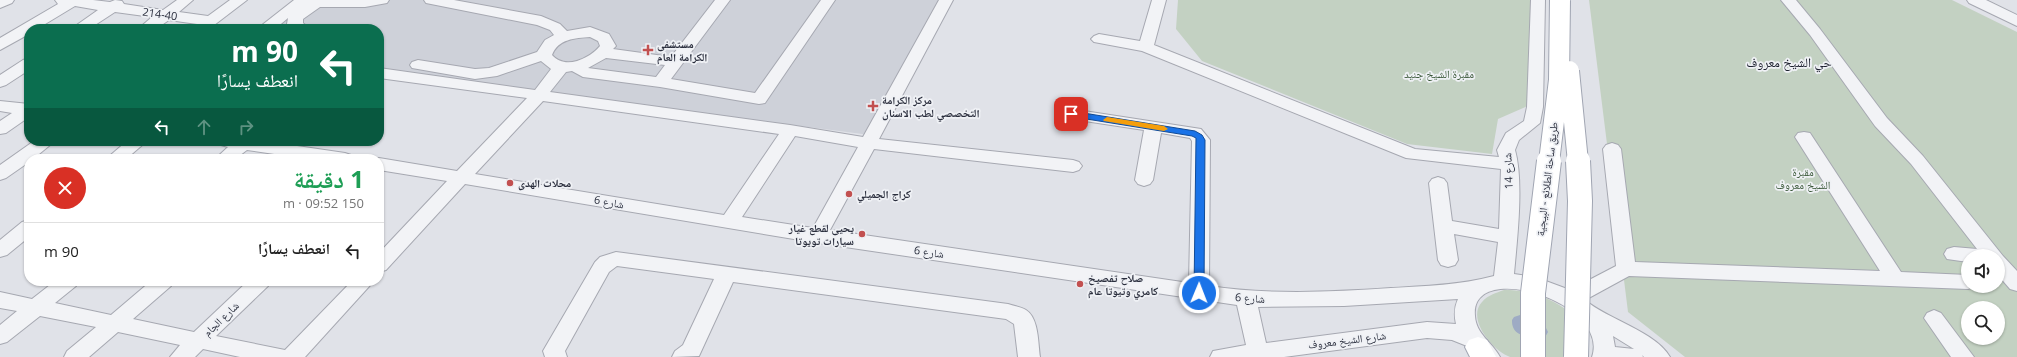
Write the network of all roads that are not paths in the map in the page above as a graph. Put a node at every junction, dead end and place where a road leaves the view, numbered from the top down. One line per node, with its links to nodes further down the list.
1 (7, 0): 18 (street)
2 (186, 0): 21 (street)
3 (240, 0): 27 (street)
4 (304, 0): 28 (street)
5 (382, 0): 29 (street)
6 (431, 0): 19 (street)
7 (723, 0): 37 (street)
8 (828, 0): 43 (street)
9 (946, 0): 53 (street)
10 (1159, 0): 34 (street)
11 (1538, 0): 62 (street, شارع 14)
12 (1560, 0): 113 (main road, طريق ساحة الطلائع - البيجية, bridge)
13 (1563, 0): 114 (main road, طريق ساحة الطلائع - البيجية, bridge)
14 (1788, 0): 74 (street)
15 (1974, 0): 20 (street)
16 (67, 1): 17 (street, 214-40); 23 (street)
17 (117, 3): 21 (street, 214-40); 24 (street)
18 (0, 4)
19 (488, 4): 31 (street)
20 (1993, 4): 22 (street)
21 (166, 15): 25 (street); 26 (street, 214-40)
22 (2017, 20)
23 (31, 24)
24 (86, 24)
25 (153, 24)
26 (201, 24)
27 (206, 24)
28 (272, 24)
29 (295, 24)
30 (24, 29): 33 (street)
31 (564, 36): 35 (street); 36 (street)
32 (1099, 39): 34 (street)
33 (0, 44)
34 (1146, 46): 62 (street)
35 (604, 54): 37 (street); 40 (street)
36 (544, 55): 39 (street); 40 (street)
37 (675, 62): 43 (street)
38 (24, 65): 42 (street)
39 (418, 65)
40 (569, 66): 43 (street); 44 (street)
41 (384, 74): 44 (street)
42 (0, 82)
43 (660, 82)
44 (538, 96): 51 (street); 66 (street)
45 (0, 106): 46 (street)
46 (24, 109)
47 (24, 113): 50 (street)
48 (1071, 114): 49 (street)
49 (1153, 127): 67 (street); 93 (street)
50 (0, 129)
51 (790, 130): 53 (street); 69 (street)
52 (1804, 137): 83 (street)
53 (868, 143): 63 (street); 72 (street)
54 (39, 146): 58 (street)
55 (132, 146): 59 (street)
56 (257, 146): 60 (street)
57 (1612, 149): 80 (street)
58 (28, 154)
59 (121, 154)
60 (299, 154)
61 (24, 157): 65 (street)
62 (1510, 164): 73 (street, شارع 14)
63 (1073, 166)
64 (384, 167): 66 (street, شارع 6)
65 (0, 174)
66 (462, 177): 69 (street, شارع 6); 78 (street)
67 (1144, 180)
68 (1438, 183): 70 (street)
69 (729, 222): 72 (street, شارع 6)
70 (1443, 226): 73 (street); 79 (street)
71 (24, 231): 75 (street)
72 (818, 236): 93 (street, شارع 6)
73 (1508, 236): 84 (street, شارع 14)
74 (1987, 249)
75 (0, 250)
76 (1954, 254): 77 (street)
77 (1961, 254)
78 (384, 260)
79 (1448, 260)
80 (1626, 269): 83 (street); 96 (street)
81 (2005, 270): 87 (street)
82 (727, 274): 109 (street); 110 (street); 111 (street)
83 (1895, 279): 85 (street)
84 (1503, 281): 92 (street, شارع 6); 96 (street, شارع 6)
85 (1961, 282)
86 (2005, 283): 87 (street)
87 (2017, 284)
88 (63, 286): 97 (street)
89 (158, 286): 99 (street)
90 (256, 286): 101 (street, شارع الجام)
91 (359, 286): 108 (street)
92 (1482, 287): 94 (street, شارع 6); 102 (street)
93 (1199, 293): 94 (street, شارع 6)
94 (1246, 299): 103 (street)
95 (0, 300): 97 (street)
96 (1576, 304): 115 (street); 117 (street, شارع 6)
97 (36, 307): 99 (street); 100 (street)
98 (1934, 318): 118 (street)
99 (115, 323): 101 (street); 105 (street)
100 (0, 336)
101 (198, 340): 106 (street, شارع الجام); 107 (street)
102 (1480, 350): 104 (street, شارع الشيخ معروف)
103 (1258, 352): 104 (street, شارع الشيخ معروف); 112 (street, شارع الشيخ معروف)
104 (1295, 352)
105 (76, 357)
106 (181, 357)
107 (280, 357)
108 (292, 357)
109 (556, 357)
110 (683, 357)
111 (1030, 357)
112 (1221, 357)
113 (1533, 357)
114 (1576, 357)
115 (1604, 357): 116 (street)
116 (1632, 357)
117 (1658, 357)
118 (1963, 357)

